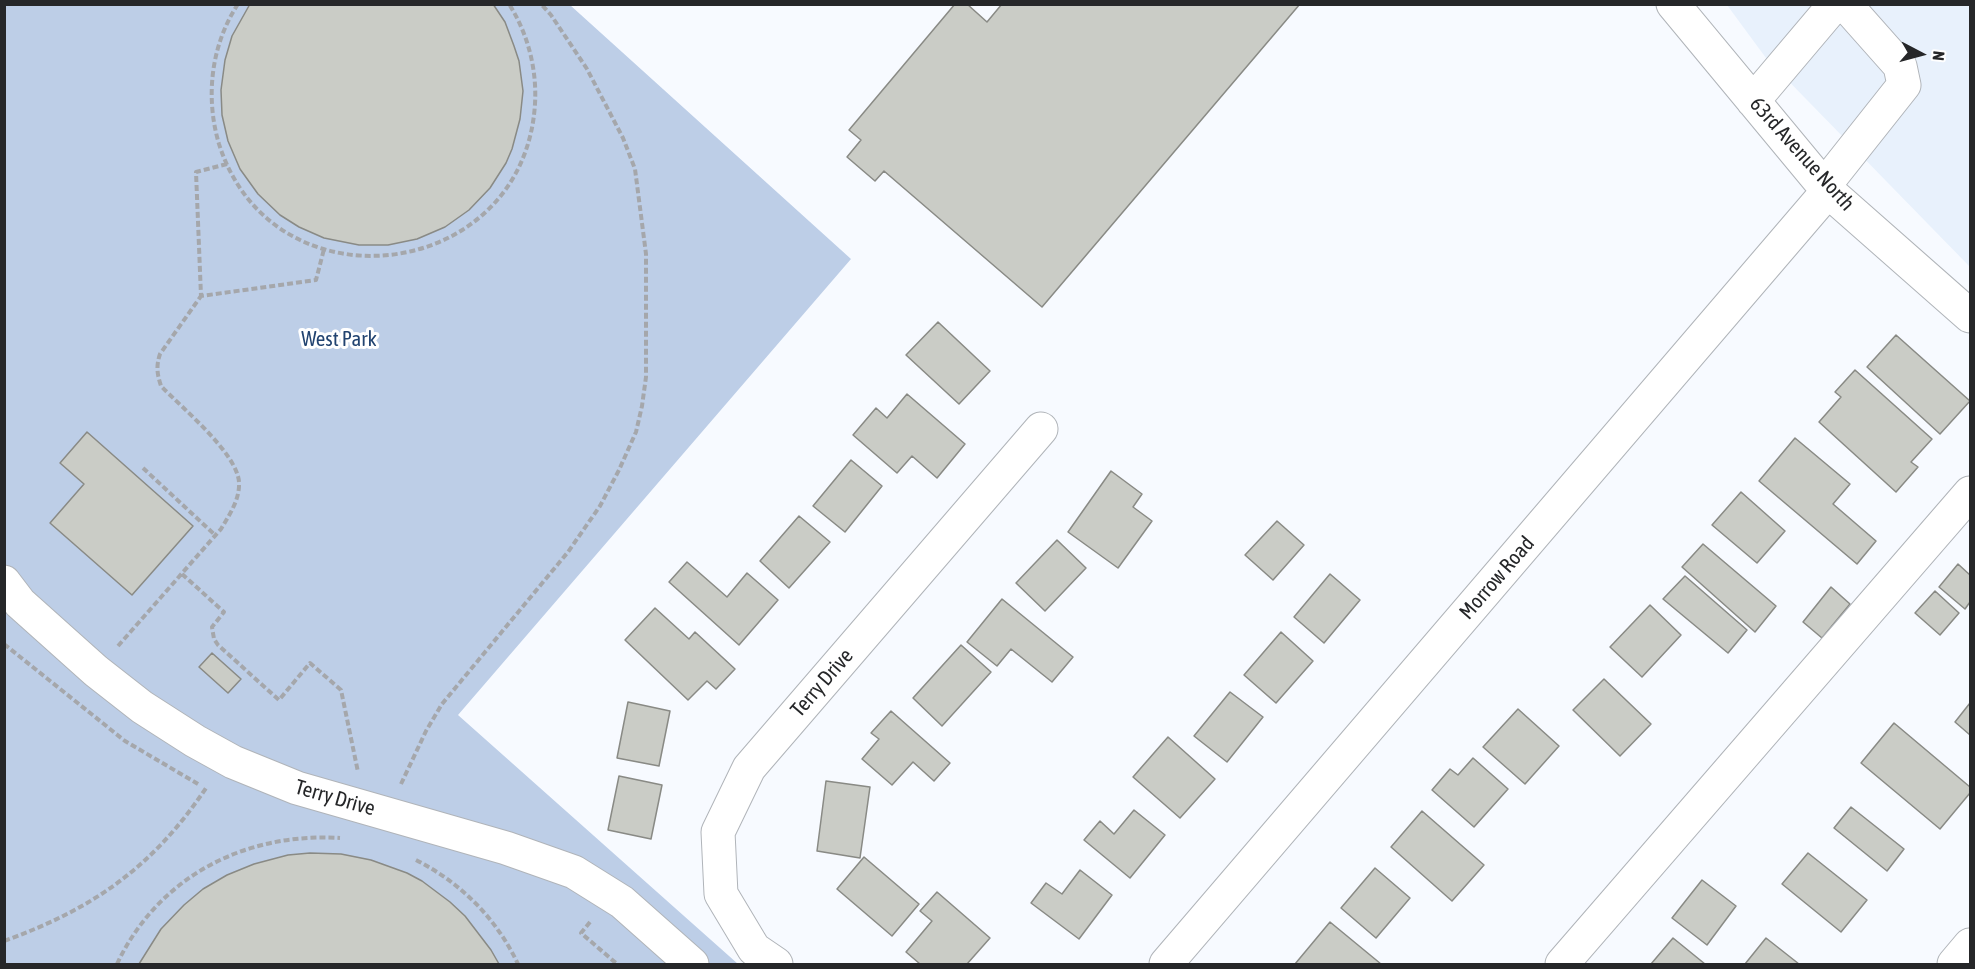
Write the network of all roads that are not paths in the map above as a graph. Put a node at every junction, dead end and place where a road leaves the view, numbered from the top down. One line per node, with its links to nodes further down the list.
1 (1673, 4): 4 (street, 63rd Avenue North)
2 (1835, 4): 4 (street)
3 (1845, 4): 5 (street, Morrow Road)
4 (1753, 101): 5 (street, 63rd Avenue North)
5 (1826, 188): 6 (street, 63rd Avenue North); 13 (street, Morrow Road)
6 (1971, 316)
7 (1041, 429): 12 (street, Terry Drive)
8 (1971, 493): 14 (street)
9 (4, 582): 11 (street, Terry Drive)
10 (1971, 945): 15 (street)
11 (692, 964)
12 (776, 964)
13 (1166, 964)
14 (1562, 964)
15 (1954, 964)

